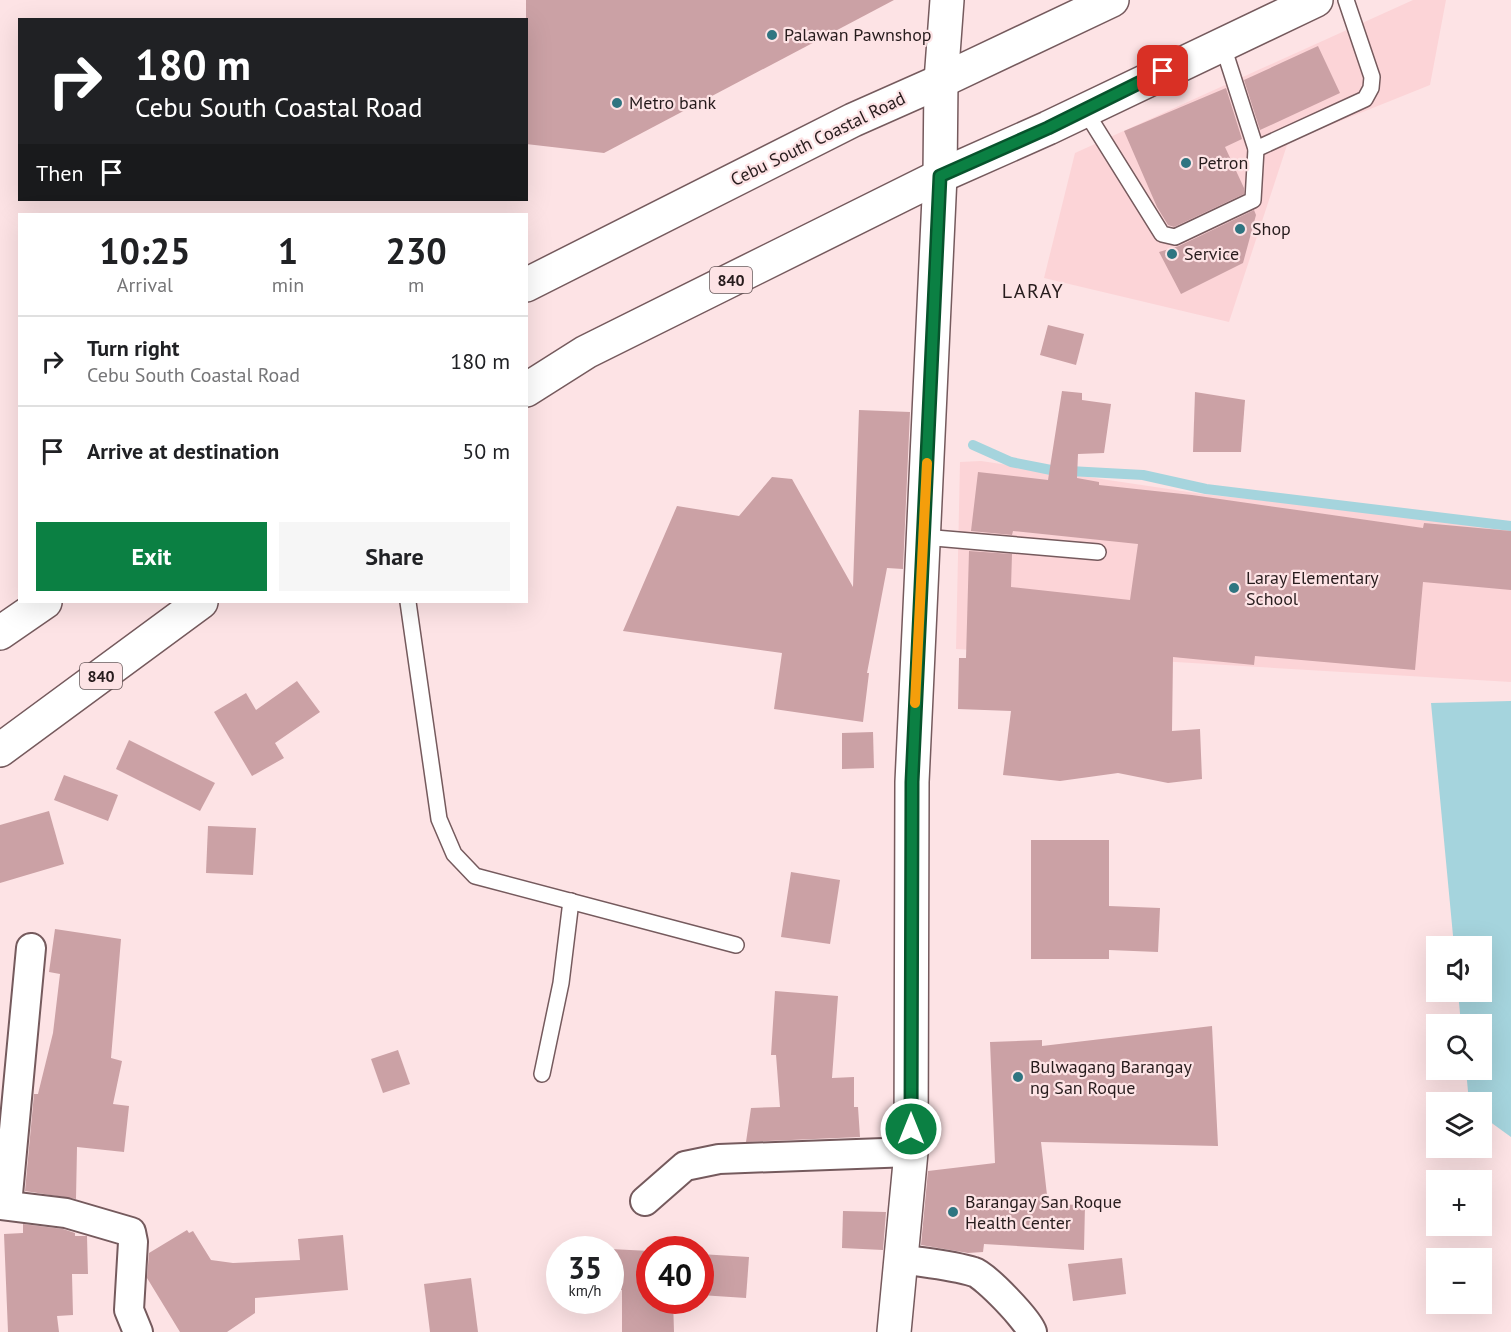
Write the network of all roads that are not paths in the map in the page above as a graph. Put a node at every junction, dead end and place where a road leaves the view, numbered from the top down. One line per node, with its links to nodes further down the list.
1 (947, 0): 6 (main road)
2 (1112, 0): 6 (main road, Cebu South Coastal Road)
3 (1316, 0): 5 (main road, 840)
4 (1346, 0): 8 (lane)
5 (1222, 43): 7 (main road, 840); 8 (lane)
6 (941, 81): 9 (main road); 10 (main road, Cebu South Coastal Road)
7 (1084, 109): 8 (lane); 9 (main road, 840)
8 (1256, 149)
9 (940, 176): 11 (main road, 840); 12 (main road)
10 (528, 284)
11 (528, 389)
12 (923, 537): 13 (lane); 23 (main road)
13 (1098, 552)
14 (44, 603): 17 (main road)
15 (200, 603): 18 (main road, 840)
16 (408, 603): 19 (lane)
17 (0, 633)
18 (0, 750)
19 (571, 901): 20 (lane); 22 (lane)
20 (736, 945)
21 (31, 948): 25 (street)
22 (542, 1074)
23 (911, 1152): 24 (street); 26 (main road)
24 (645, 1201)
25 (4, 1205): 27 (street)
26 (901, 1259): 28 (main road); 29 (street)
27 (138, 1332)
28 (894, 1332)
29 (1032, 1332)

